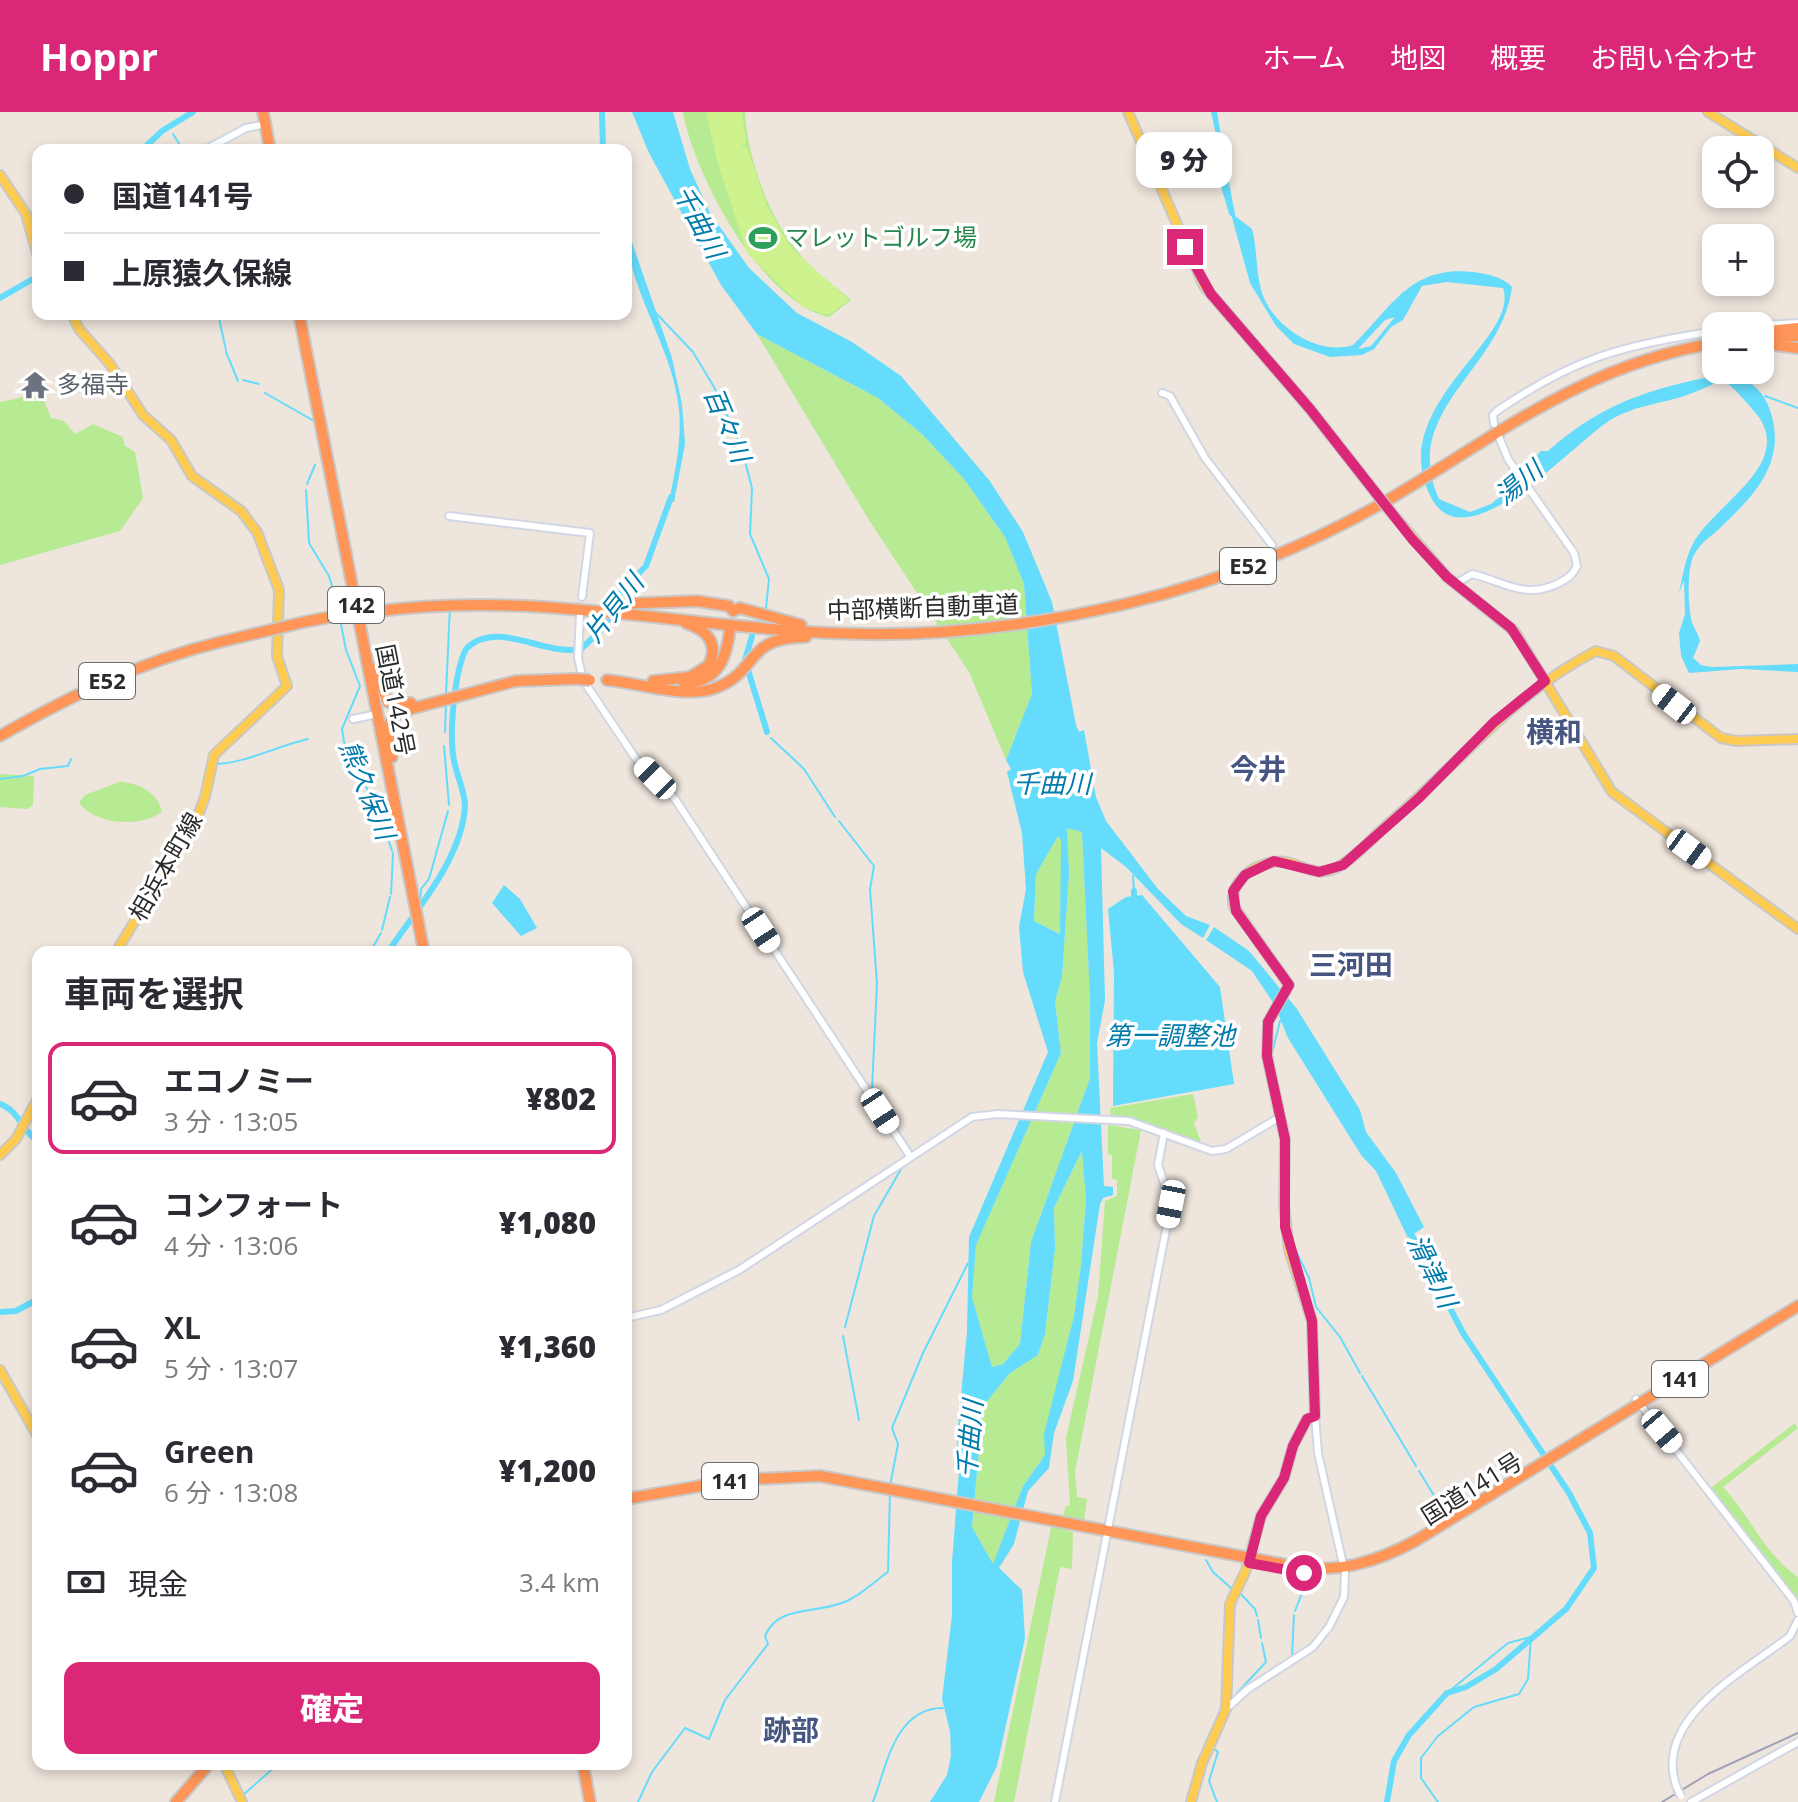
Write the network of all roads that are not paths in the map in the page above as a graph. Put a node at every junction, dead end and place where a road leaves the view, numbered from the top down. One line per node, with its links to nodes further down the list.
1 (263, 112): 4 (highway)
2 (1128, 112): 29 (main road, bridge)
3 (1708, 112): 7 (main road)
4 (266, 124): 5 (street); 6 (highway)
5 (216, 144)
6 (271, 144)
7 (1798, 168)
8 (0, 175): 9 (main road)
9 (32, 236)
10 (75, 320): 47 (main road, 相浜本町線)
11 (303, 320): 36 (highway, 国道142号 / 142)
12 (303, 320): 40 (highway, 国道142号 / 142)
13 (1774, 325): 14 (street)
14 (1798, 325): 16 (highway)
15 (1702, 333): 25 (street)
16 (1774, 333)
17 (1798, 336): 18 (highway)
18 (1774, 337)
19 (1774, 341): 22 (highway)
20 (1702, 346): 23 (highway, 中部横断自動車道 / E52)
21 (1702, 346): 23 (highway)
22 (1798, 348)
23 (1679, 350): 35 (highway, 中部横断自動車道 / E52)
24 (1162, 393): 28 (street)
25 (1494, 424)
26 (1499, 437): 29 (street)
27 (449, 516): 31 (street)
28 (1272, 545)
29 (1455, 584): 37 (main road)
30 (522, 604): 31 (highway, 中部横断自動車道 / E52); 32 (highway); 42 (highway, 中部横断自動車道 / E52, bridge)
31 (580, 605): 32 (highway, 中部横断自動車道 / E52); 53 (street)
32 (602, 608): 33 (highway, 中部横断自動車道 / E52)
33 (625, 610): 34 (highway); 35 (highway, 中部横断自動車道 / E52); 38 (highway)
34 (732, 621): 35 (highway); 38 (highway)
35 (874, 634): 38 (highway)
36 (372, 659): 39 (highway); 40 (highway, 国道142号 / 142)
37 (1545, 681): 43 (main road); 46 (main road); 50 (main road)
38 (652, 683): 39 (highway, bridge)
39 (414, 705): 40 (highway); 44 (highway)
40 (380, 713): 41 (street); 44 (highway, 国道142号 / 142); 45 (highway, 国道142号 / 142)
41 (353, 719)
42 (0, 736)
43 (1798, 739)
44 (392, 759): 45 (highway, 国道142号 / 142)
45 (415, 894): 48 (highway, 国道142号 / 142)
46 (1798, 929)
47 (120, 946)
48 (425, 946)
49 (32, 1108): 52 (main road)
50 (1280, 1117): 51 (street); 59 (main road)
51 (1164, 1133): 53 (street); 62 (street)
52 (0, 1155)
53 (910, 1156): 56 (street)
54 (1798, 1306): 58 (highway, 国道141号 / 141)
55 (1798, 1312): 58 (highway, 国道141号 / 141)
56 (632, 1317)
57 (0, 1370): 60 (main road)
58 (1639, 1403): 64 (highway, 国道141号 / 141); 65 (street)
59 (1315, 1416): 63 (main road); 64 (street)
60 (32, 1426)
61 (632, 1501): 62 (highway, 国道141号 / 141)
62 (1109, 1531): 63 (highway, 国道141号 / 141); 77 (street)
63 (1253, 1560): 64 (highway, 国道141号 / 141); 67 (main road)
64 (1345, 1570): 67 (street)
65 (1798, 1613)
66 (1798, 1620): 73 (street, bridge)
67 (1226, 1709): 78 (main road)
68 (1798, 1742): 79 (street)
69 (198, 1770): 74 (highway)
70 (203, 1770): 74 (highway)
71 (227, 1770): 75 (main road)
72 (584, 1770): 76 (highway)
73 (1683, 1799)
74 (173, 1802)
75 (242, 1802)
76 (590, 1802)
77 (1055, 1802)
78 (1191, 1802)
79 (1691, 1802)

